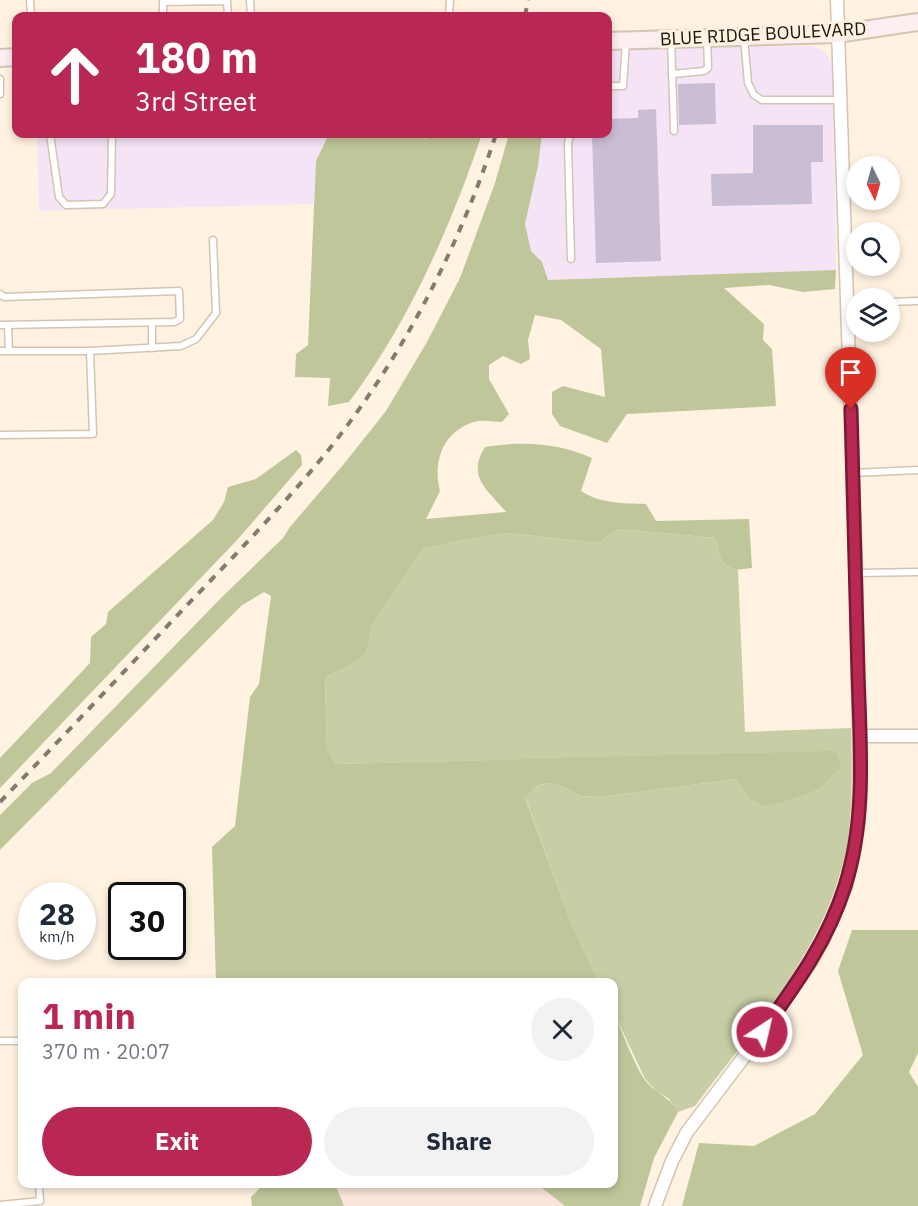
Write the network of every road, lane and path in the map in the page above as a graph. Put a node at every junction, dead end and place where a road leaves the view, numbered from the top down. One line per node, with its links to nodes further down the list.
1 (837, 0): 5 (street)
2 (163, 12): 3 (lane)
3 (228, 12)
4 (918, 22): 5 (main road, BLUE RIDGE BOULEVARD)
5 (837, 34): 6 (main road, BLUE RIDGE BOULEVARD); 15 (street)
6 (744, 36): 7 (main road, BLUE RIDGE BOULEVARD); 15 (lane)
7 (707, 38): 8 (main road, BLUE RIDGE BOULEVARD); 11 (lane)
8 (671, 39): 10 (main road, BLUE RIDGE BOULEVARD); 11 (lane)
9 (612, 40): 10 (main road, BLUE RIDGE BOULEVARD)
10 (626, 40): 13 (lane)
11 (672, 74): 16 (lane)
12 (0, 79): 14 (lane)
13 (612, 86)
14 (0, 94)
15 (839, 100): 22 (street)
16 (674, 131)
17 (51, 138): 18 (lane)
18 (112, 138)
19 (569, 138): 21 (lane)
20 (213, 240): 30 (lane)
21 (572, 259)
22 (851, 288)
23 (0, 294): 26 (lane)
24 (918, 301): 25 (lane)
25 (900, 302)
26 (152, 322): 28 (lane); 30 (lane)
27 (0, 325): 28 (lane)
28 (8, 325): 31 (lane)
29 (852, 342): 36 (street)
30 (152, 348): 33 (lane)
31 (9, 350): 32 (lane); 33 (lane)
32 (0, 351)
33 (90, 351): 34 (lane)
34 (0, 435)
35 (918, 470): 36 (lane)
36 (853, 473): 38 (street)
37 (918, 572): 38 (lane)
38 (856, 573): 39 (street)
39 (860, 736): 40 (street); 45 (street)
40 (918, 736)
41 (0, 1041): 42 (lane)
42 (18, 1041)
43 (39, 1188): 44 (lane)
44 (0, 1205)
45 (655, 1206)

